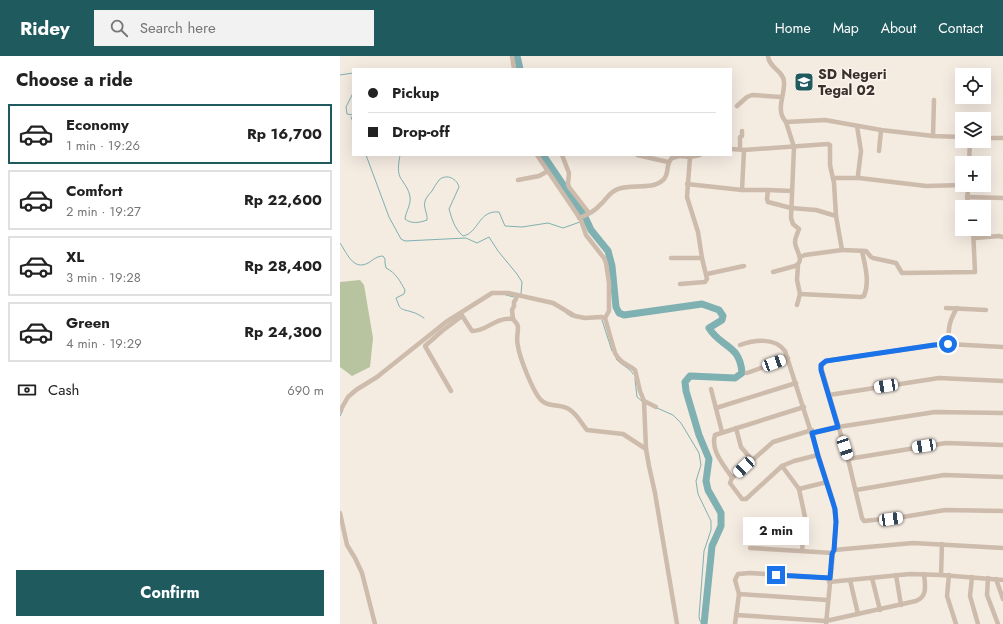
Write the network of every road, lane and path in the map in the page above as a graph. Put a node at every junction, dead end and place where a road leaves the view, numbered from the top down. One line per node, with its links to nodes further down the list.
1 (512, 56): 3 (street)
2 (768, 56): 4 (street)
3 (514, 68)
4 (781, 97): 6 (street); 7 (street)
5 (934, 100): 11 (street)
6 (737, 106)
7 (786, 122): 8 (street); 15 (street)
8 (857, 126): 9 (street); 27 (street)
9 (881, 130): 11 (street); 18 (street)
10 (742, 131): 17 (street)
11 (933, 136): 12 (street)
12 (955, 137)
13 (991, 138): 14 (street)
14 (1003, 138)
15 (794, 148): 17 (street); 26 (street); 33 (street)
16 (732, 149): 17 (street)
17 (742, 150): 31 (street)
18 (879, 152)
19 (537, 156): 25 (street)
20 (562, 156): 38 (street)
21 (641, 156): 24 (street)
22 (695, 156): 23 (street)
23 (690, 157): 24 (street); 29 (street)
24 (668, 162): 38 (street)
25 (548, 171): 28 (street); 40 (street)
26 (833, 178): 27 (street); 39 (street)
27 (859, 178): 30 (street)
28 (518, 180)
29 (687, 184): 31 (street); 47 (street)
30 (955, 185)
31 (742, 190): 32 (street)
32 (768, 190): 33 (street); 37 (street)
33 (792, 191): 37 (street)
34 (967, 192): 35 (street)
35 (967, 197): 36 (street)
36 (1003, 198)
37 (791, 208): 39 (street); 45 (street)
38 (589, 214): 40 (street)
39 (836, 216): 43 (street)
40 (579, 218): 60 (street)
41 (1003, 237): 42 (street)
42 (975, 238): 44 (street)
43 (842, 250): 44 (street); 45 (street)
44 (862, 251): 53 (street)
45 (800, 257): 48 (street)
46 (671, 258): 47 (street)
47 (702, 258): 51 (street)
48 (798, 265): 50 (street); 53 (street)
49 (744, 266): 51 (street)
50 (774, 272)
51 (707, 274): 52 (street)
52 (680, 284)
53 (800, 294): 55 (street)
54 (516, 297): 59 (street); 60 (street); 61 (street)
55 (797, 305)
56 (946, 308): 57 (street)
57 (957, 308): 58 (street); 62 (street)
58 (986, 310)
59 (461, 315): 61 (street); 70 (street); 76 (street)
60 (605, 318): 72 (street)
61 (513, 319): 83 (street)
62 (948, 344): 64 (street); 71 (street)
63 (740, 345): 65 (street)
64 (1003, 347)
65 (788, 358): 66 (street); 68 (street)
66 (747, 373)
67 (1003, 381): 71 (street)
68 (796, 383): 74 (street); 75 (street)
69 (711, 389): 75 (street)
70 (451, 392)
71 (829, 395): 78 (street)
72 (644, 403): 73 (street); 83 (street)
73 (656, 407)
74 (804, 407): 79 (street); 80 (street)
75 (716, 408): 81 (street)
76 (340, 411)
77 (1003, 413): 78 (street)
78 (838, 427): 80 (street); 85 (street)
79 (736, 428): 81 (street); 86 (street)
80 (812, 431): 84 (street); 86 (street)
81 (722, 432): 89 (street)
82 (1003, 445): 85 (street)
83 (646, 448): 123 (street)
84 (818, 456): 87 (street); 90 (street)
85 (848, 459): 92 (street)
86 (752, 460): 89 (street)
87 (782, 466): 89 (street); 91 (street)
88 (1003, 477): 92 (street)
89 (732, 478)
90 (827, 482): 91 (street); 99 (street)
91 (799, 489): 98 (street)
92 (856, 490): 93 (street)
93 (1003, 511)
94 (340, 513): 122 (street)
95 (942, 544): 97 (street); 99 (street); 102 (street)
96 (750, 548): 98 (street)
97 (1003, 548)
98 (802, 552): 99 (street)
99 (833, 552): 108 (street)
100 (924, 574): 101 (street); 102 (street); 114 (street)
101 (896, 575): 105 (street); 114 (street)
102 (941, 575): 103 (street)
103 (949, 575): 104 (street); 126 (street)
104 (972, 577): 106 (street); 127 (street)
105 (872, 578): 109 (street); 115 (street)
106 (988, 578): 107 (street); 128 (street)
107 (996, 579): 110 (street); 112 (street)
108 (830, 580): 109 (street); 111 (street); 113 (street)
109 (850, 580): 116 (street)
110 (1003, 580)
111 (739, 594): 113 (street); 117 (street)
112 (1003, 599)
113 (827, 600): 121 (street)
114 (901, 605): 115 (street)
115 (880, 610): 116 (street)
116 (858, 614): 121 (street)
117 (736, 615): 118 (street); 124 (street)
118 (759, 617): 119 (street); 125 (street)
119 (779, 621): 120 (street)
120 (803, 622): 121 (street)
121 (826, 622)
122 (375, 624)
123 (677, 624)
124 (735, 624)
125 (758, 624)
126 (956, 624)
127 (978, 624)
128 (998, 624)

